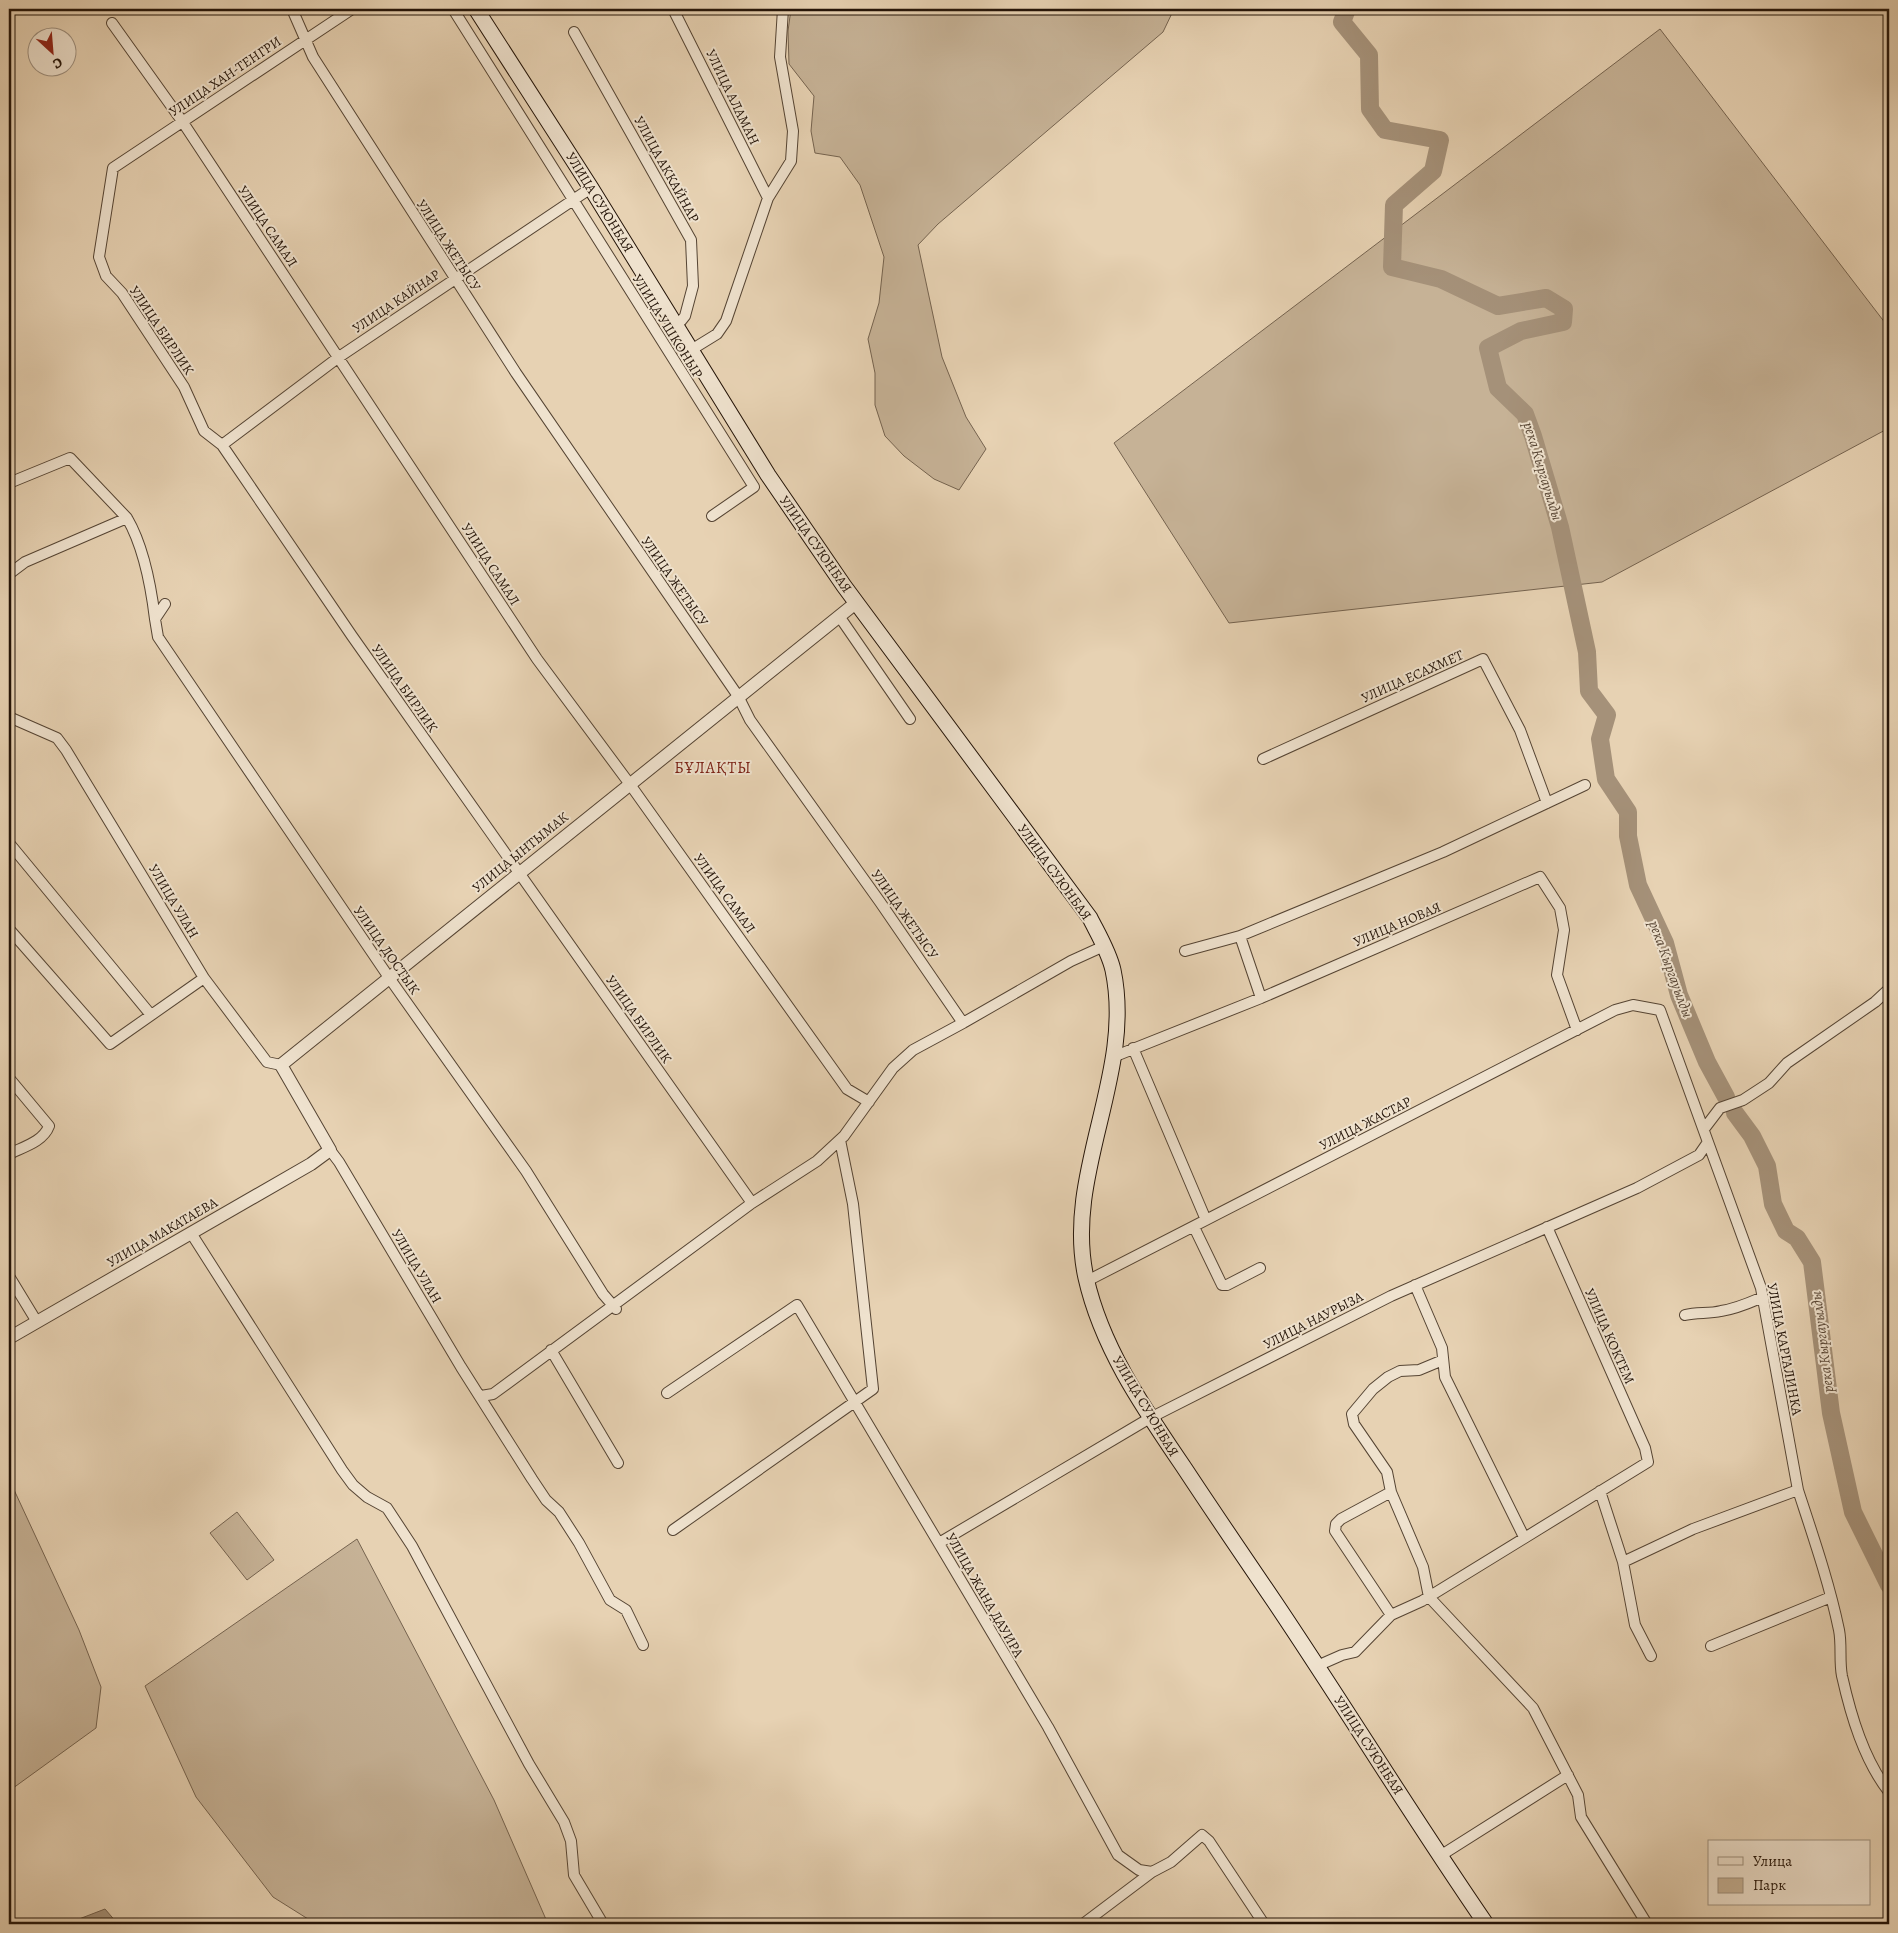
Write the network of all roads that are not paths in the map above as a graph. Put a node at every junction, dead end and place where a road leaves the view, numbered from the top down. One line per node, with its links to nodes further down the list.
1 (292, 9): 9 (street, УЛИЦА ЖЕТЫСУ)
2 (352, 9): 9 (street, УЛИЦА ХАН-ТЕНГРИ)
3 (453, 9): 14 (street, УЛИЦА УШКОНЫР)
4 (476, 9): 12 (main road, УЛИЦА СУЮНБАЯ)
5 (673, 9): 13 (street, УЛИЦА АЛАМАН)
6 (783, 9): 13 (street)
7 (112, 23): 10 (street, УЛИЦА САМАЛ)
8 (574, 32): 16 (street, УЛИЦА АККАЙНАР)
9 (306, 39): 10 (street, УЛИЦА ХАН-ТЕНГРИ); 15 (street, УЛИЦА ЖЕТЫСУ)
10 (182, 121): 11 (street, УЛИЦА ХАН-ТЕНГРИ); 18 (street, УЛИЦА САМАЛ)
11 (113, 168): 19 (street, УЛИЦА БИРЛИК)
12 (591, 188): 14 (street, УЛИЦА КАЙНАР); 16 (main road, УЛИЦА СУЮНБАЯ)
13 (768, 198): 17 (street)
14 (572, 200): 15 (street, УЛИЦА КАЙНАР); 21 (street, УЛИЦА УШКОНЫР)
15 (454, 278): 18 (street, УЛИЦА КАЙНАР); 28 (street, УЛИЦА ЖЕТЫСУ)
16 (674, 322): 17 (main road, УЛИЦА СУЮНБАЯ)
17 (691, 350): 24 (main road, УЛИЦА СУЮНБАЯ)
18 (339, 357): 19 (street, УЛИЦА КАЙНАР); 32 (street, УЛИЦА САМАЛ)
19 (222, 445): 36 (street, УЛИЦА БИРЛИК)
20 (9, 483): 22 (street, УЛИЦА ДОСТЫК)
21 (712, 516)
22 (127, 518): 23 (street); 27 (street, УЛИЦА ДОСТЫК)
23 (9, 574)
24 (856, 602): 26 (street, УЛИЦА ЫНТЫМАК); 39 (main road, УЛИЦА СУЮНБАЯ)
25 (165, 604): 27 (street)
26 (839, 616): 28 (street, УЛИЦА ЫНТЫМАК); 30 (street)
27 (155, 619): 42 (street, УЛИЦА ДОСТЫК)
28 (738, 696): 32 (street, УЛИЦА ЫНТЫМАК); 47 (street, УЛИЦА ЖЕТЫСУ)
29 (9, 717): 41 (street, УЛИЦА УЛАН)
30 (910, 720)
31 (1262, 758): 34 (street, УЛИЦА ЕСАХМЕТ)
32 (630, 783): 36 (street, УЛИЦА ЫНТЫМАК); 53 (street, УЛИЦА САМАЛ)
33 (1585, 786): 34 (street)
34 (1547, 803): 38 (street)
35 (9, 843): 46 (street)
36 (518, 872): 42 (street, УЛИЦА ЫНТЫМАК); 59 (street, УЛИЦА БИРЛИК)
37 (9, 929): 46 (street)
38 (1240, 936): 40 (street); 44 (street)
39 (1104, 946): 47 (street); 50 (main road, УЛИЦА СУЮНБАЯ)
40 (1185, 951)
41 (204, 978): 46 (street); 51 (street, УЛИЦА УЛАН)
42 (390, 979): 51 (street, УЛИЦА ЫНТЫМАК); 69 (street, УЛИЦА ДОСТЫК)
43 (1889, 989): 54 (street)
44 (1261, 998): 48 (street, УЛИЦА НОВАЯ); 49 (street, УЛИЦА НОВАЯ)
45 (1660, 1010): 48 (street, УЛИЦА ЖАСТАР); 54 (street, УЛИЦА КАРГАЛИНКА)
46 (151, 1015)
47 (963, 1023): 53 (street)
48 (1577, 1030): 60 (street, УЛИЦА ЖАСТАР)
49 (1134, 1048): 50 (street, УЛИЦА НОВАЯ); 60 (street)
50 (1113, 1057): 66 (main road, УЛИЦА СУЮНБАЯ)
51 (281, 1065): 57 (street)
52 (9, 1078): 58 (street)
53 (869, 1102): 55 (street)
54 (1704, 1129): 56 (street, УЛИЦА КАРГАЛИНКА)
55 (840, 1140): 59 (street); 77 (street)
56 (1708, 1142): 62 (street, УЛИЦА НАУРЫЗА); 68 (street, УЛИЦА КАРГАЛИНКА)
57 (330, 1150): 63 (street, УЛИЦА МАКАТАЕВА); 76 (street, УЛИЦА УЛАН)
58 (9, 1154)
59 (752, 1203): 69 (street)
60 (1206, 1220): 61 (street, УЛИЦА ЖАСТАР)
61 (1194, 1226): 64 (street); 66 (street, УЛИЦА ЖАСТАР)
62 (1547, 1227): 67 (street, УЛИЦА НАУРЫЗА); 81 (street, УЛИЦА КОКТЕМ)
63 (191, 1233): 71 (street, УЛИЦА МАКАТАЕВА); 98 (street)
64 (1260, 1268)
65 (9, 1276): 71 (street)
66 (1087, 1281): 78 (main road, УЛИЦА СУЮНБАЯ)
67 (1415, 1285): 74 (street); 78 (street, УЛИЦА НАУРЫЗА)
68 (1763, 1297): 70 (street); 80 (street, УЛИЦА КАРГАЛИНКА)
69 (614, 1307): 73 (street)
70 (1685, 1315)
71 (37, 1322): 72 (street, УЛИЦА МАКАТАЕВА)
72 (9, 1338)
73 (551, 1350): 76 (street); 79 (street)
74 (1443, 1360): 82 (street); 84 (street)
75 (667, 1393): 77 (street, УЛИЦА ЖАНА ДАУИРА)
76 (481, 1396): 90 (street, УЛИЦА УЛАН)
77 (856, 1402): 83 (street); 85 (street, УЛИЦА ЖАНА ДАУИРА)
78 (1150, 1418): 85 (street, УЛИЦА НАУРЫЗА); 93 (main road, УЛИЦА СУЮНБАЯ)
79 (618, 1463)
80 (1798, 1490): 86 (street); 88 (street, УЛИЦА КАРГАЛИНКА)
81 (1600, 1491): 84 (street); 86 (street)
82 (1392, 1492): 87 (street); 89 (street)
83 (673, 1530)
84 (1524, 1537): 87 (street)
85 (939, 1543): 97 (street, УЛИЦА ЖАНА ДАУИРА)
86 (1623, 1562): 92 (street)
87 (1429, 1597): 89 (street); 94 (street)
88 (1831, 1597): 91 (street); 95 (street, УЛИЦА КАРГАЛИНКА)
89 (1391, 1615): 93 (street)
90 (643, 1644)
91 (1711, 1646)
92 (1651, 1656)
93 (1317, 1666): 96 (main road, УЛИЦА СУЮНБАЯ)
94 (1568, 1775): 96 (street); 102 (street)
95 (1889, 1792)
96 (1440, 1856): 101 (main road, УЛИЦА СУЮНБАЯ)
97 (1152, 1872): 99 (street); 100 (street)
98 (603, 1924)
99 (1083, 1924)
100 (1264, 1924)
101 (1486, 1924)
102 (1647, 1924)

